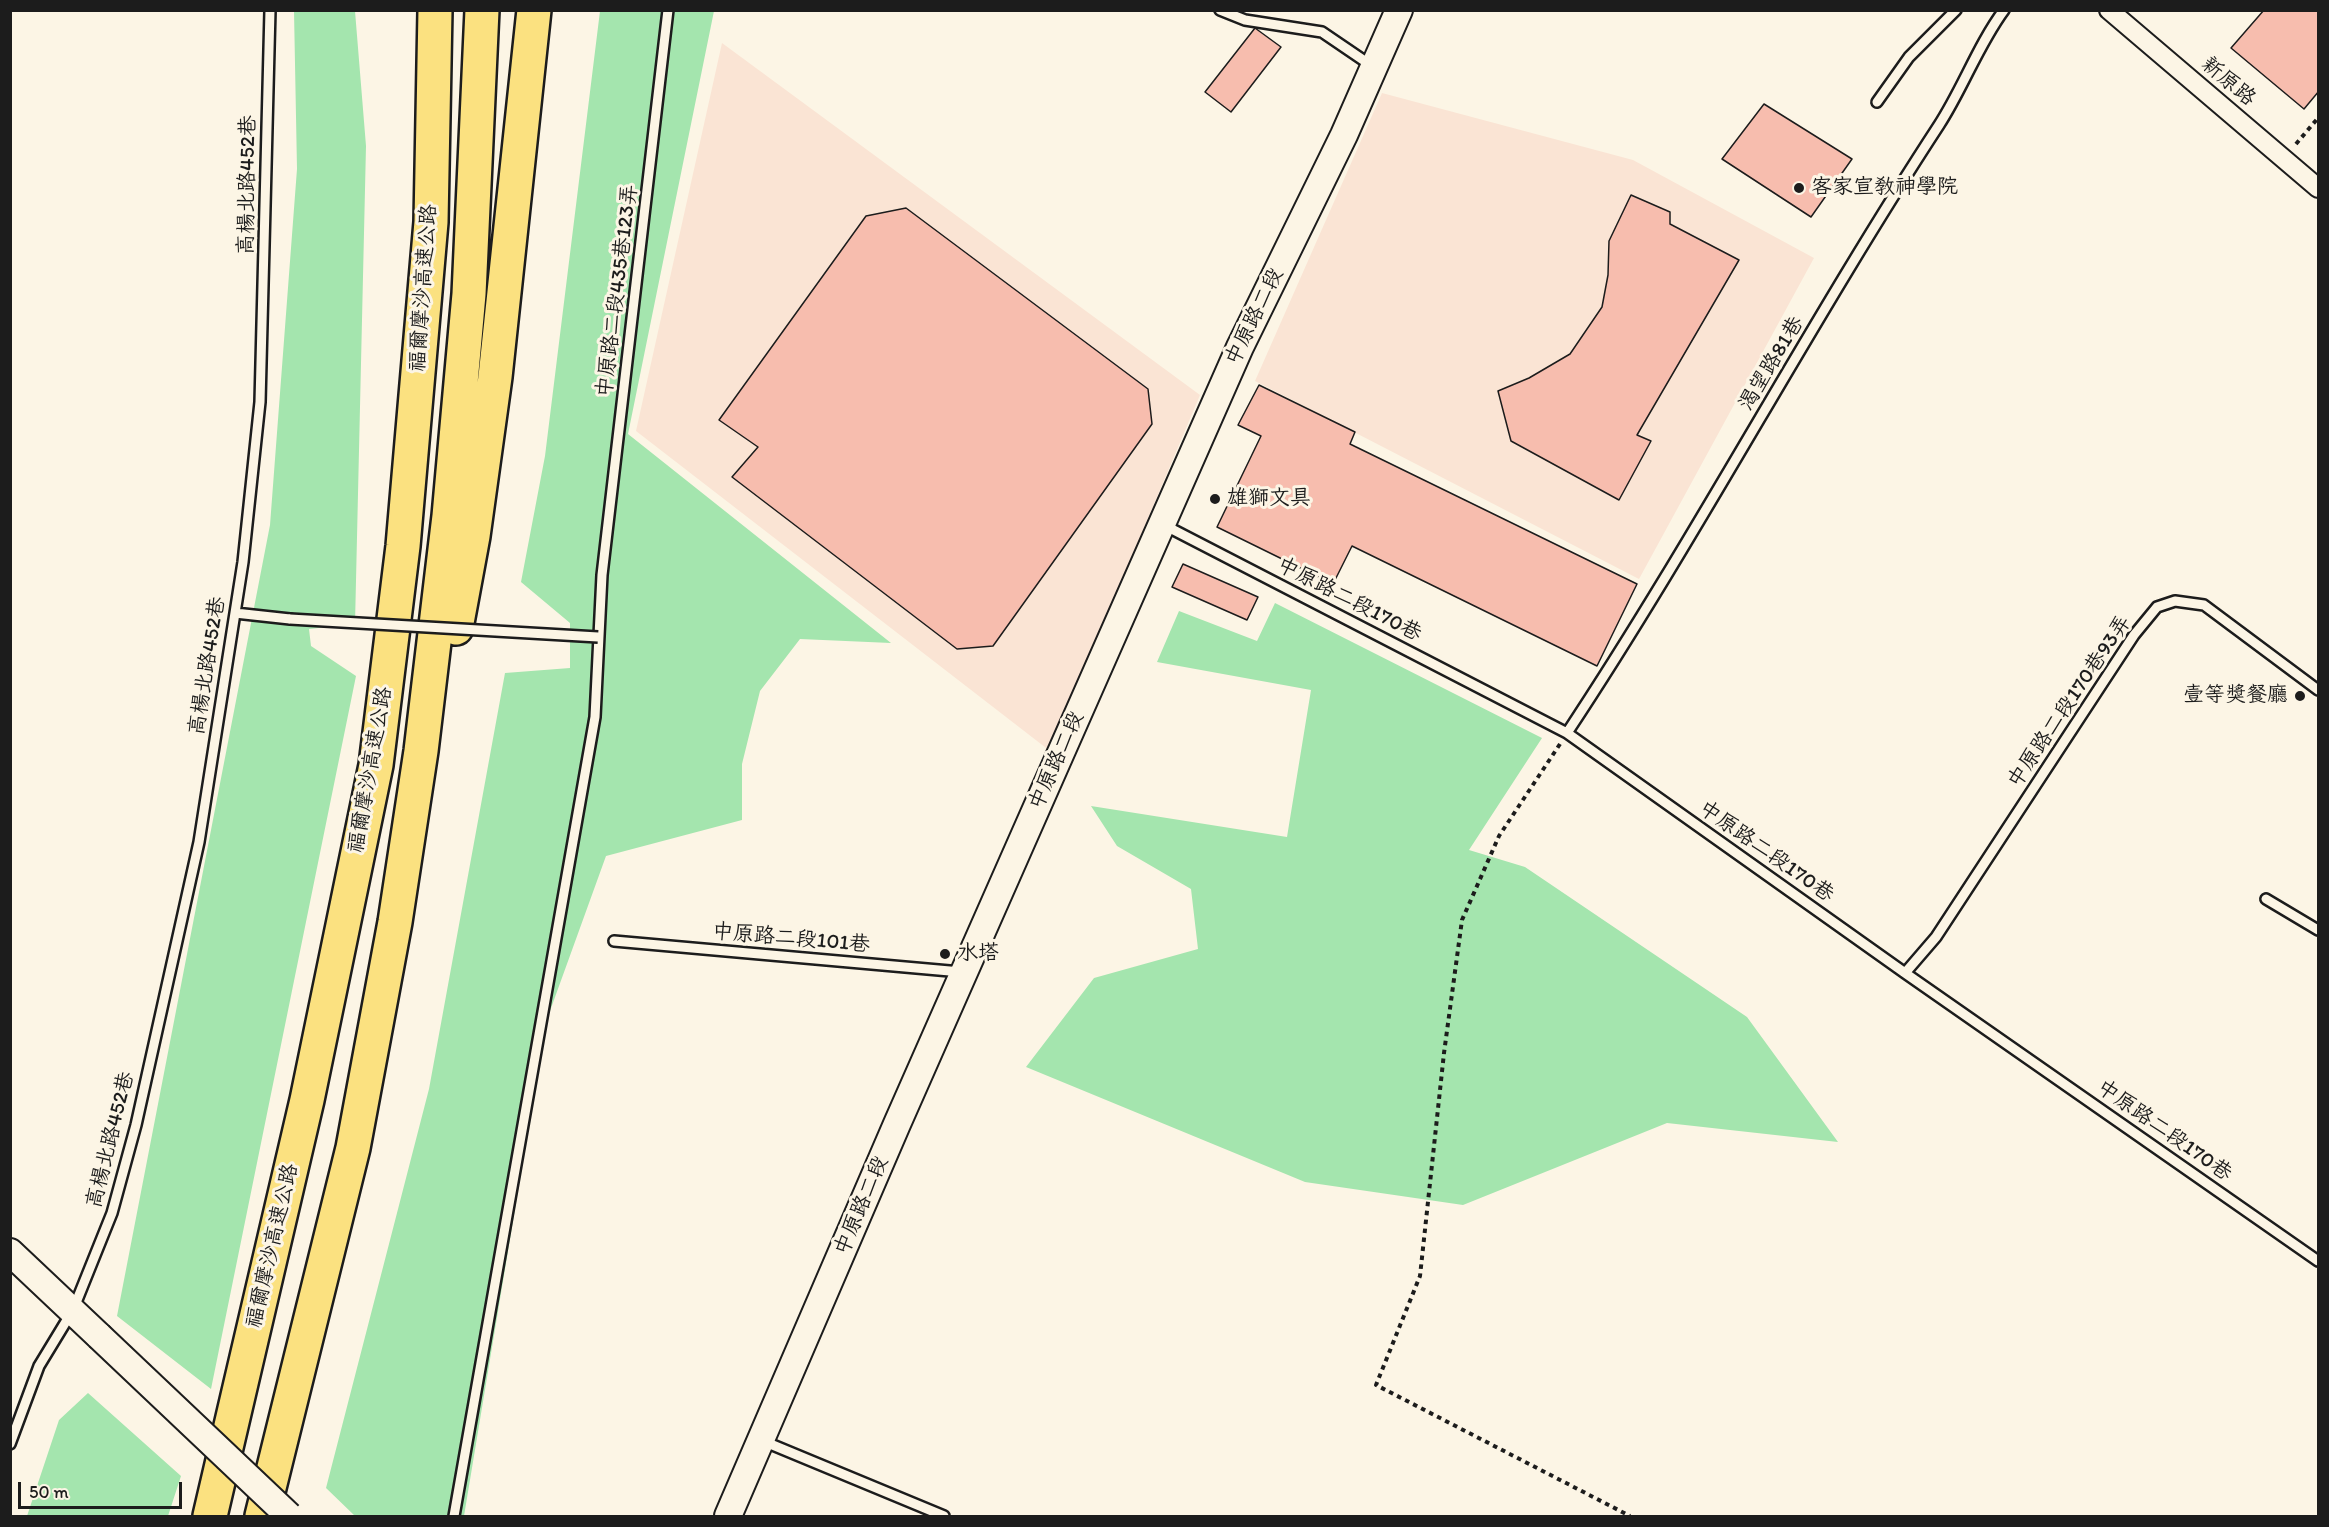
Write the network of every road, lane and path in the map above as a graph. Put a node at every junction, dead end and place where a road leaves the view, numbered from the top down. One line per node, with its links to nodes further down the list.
1 (270, 10): 17 (lane, 高楊北路452巷)
2 (435, 10): 32 (highway, 福爾摩沙高速公路)
3 (482, 10): 22 (highway, 福爾摩沙高速公路)
4 (668, 10): 18 (lane, 中原路二段435巷123弄)
5 (1220, 10): 11 (lane)
6 (1399, 10): 11 (street, 中原路二段)
7 (1956, 10): 12 (lane)
8 (2004, 10): 20 (lane, 渴望路81巷)
9 (2109, 10): 14 (street, 新原路)
10 (533, 15): 22 (highway)
11 (1374, 67): 16 (street, 中原路二段)
12 (1877, 102)
13 (2319, 118): 14 (path)
14 (2284, 158): 15 (street, 新原路)
15 (2319, 188)
16 (1162, 524): 20 (lane, 中原路二段170巷); 25 (street, 中原路二段)
17 (235, 613): 18 (lane, bridge); 29 (lane, 高楊北路452巷)
18 (598, 637): 35 (lane, 中原路二段435巷123弄)
19 (2319, 690): 26 (lane, 中原路二段170巷93弄)
20 (1567, 733): 26 (lane, 中原路二段170巷); 38 (path)
21 (2266, 899): 23 (lane)
22 (395, 922): 33 (highway, 福爾摩沙高速公路)
23 (2319, 930)
24 (614, 941): 25 (lane, 中原路二段101巷)
25 (964, 973): 30 (street, 中原路二段)
26 (1905, 973): 28 (lane, 中原路二段170巷)
27 (10, 1252): 29 (street)
28 (2319, 1260)
29 (73, 1310): 31 (lane, 高楊北路452巷); 34 (street, bridge)
30 (761, 1440): 36 (street, 中原路二段); 37 (lane)
31 (10, 1444)
32 (210, 1516)
33 (262, 1516)
34 (289, 1516)
35 (454, 1516)
36 (728, 1516)
37 (944, 1516)
38 (1630, 1516)

